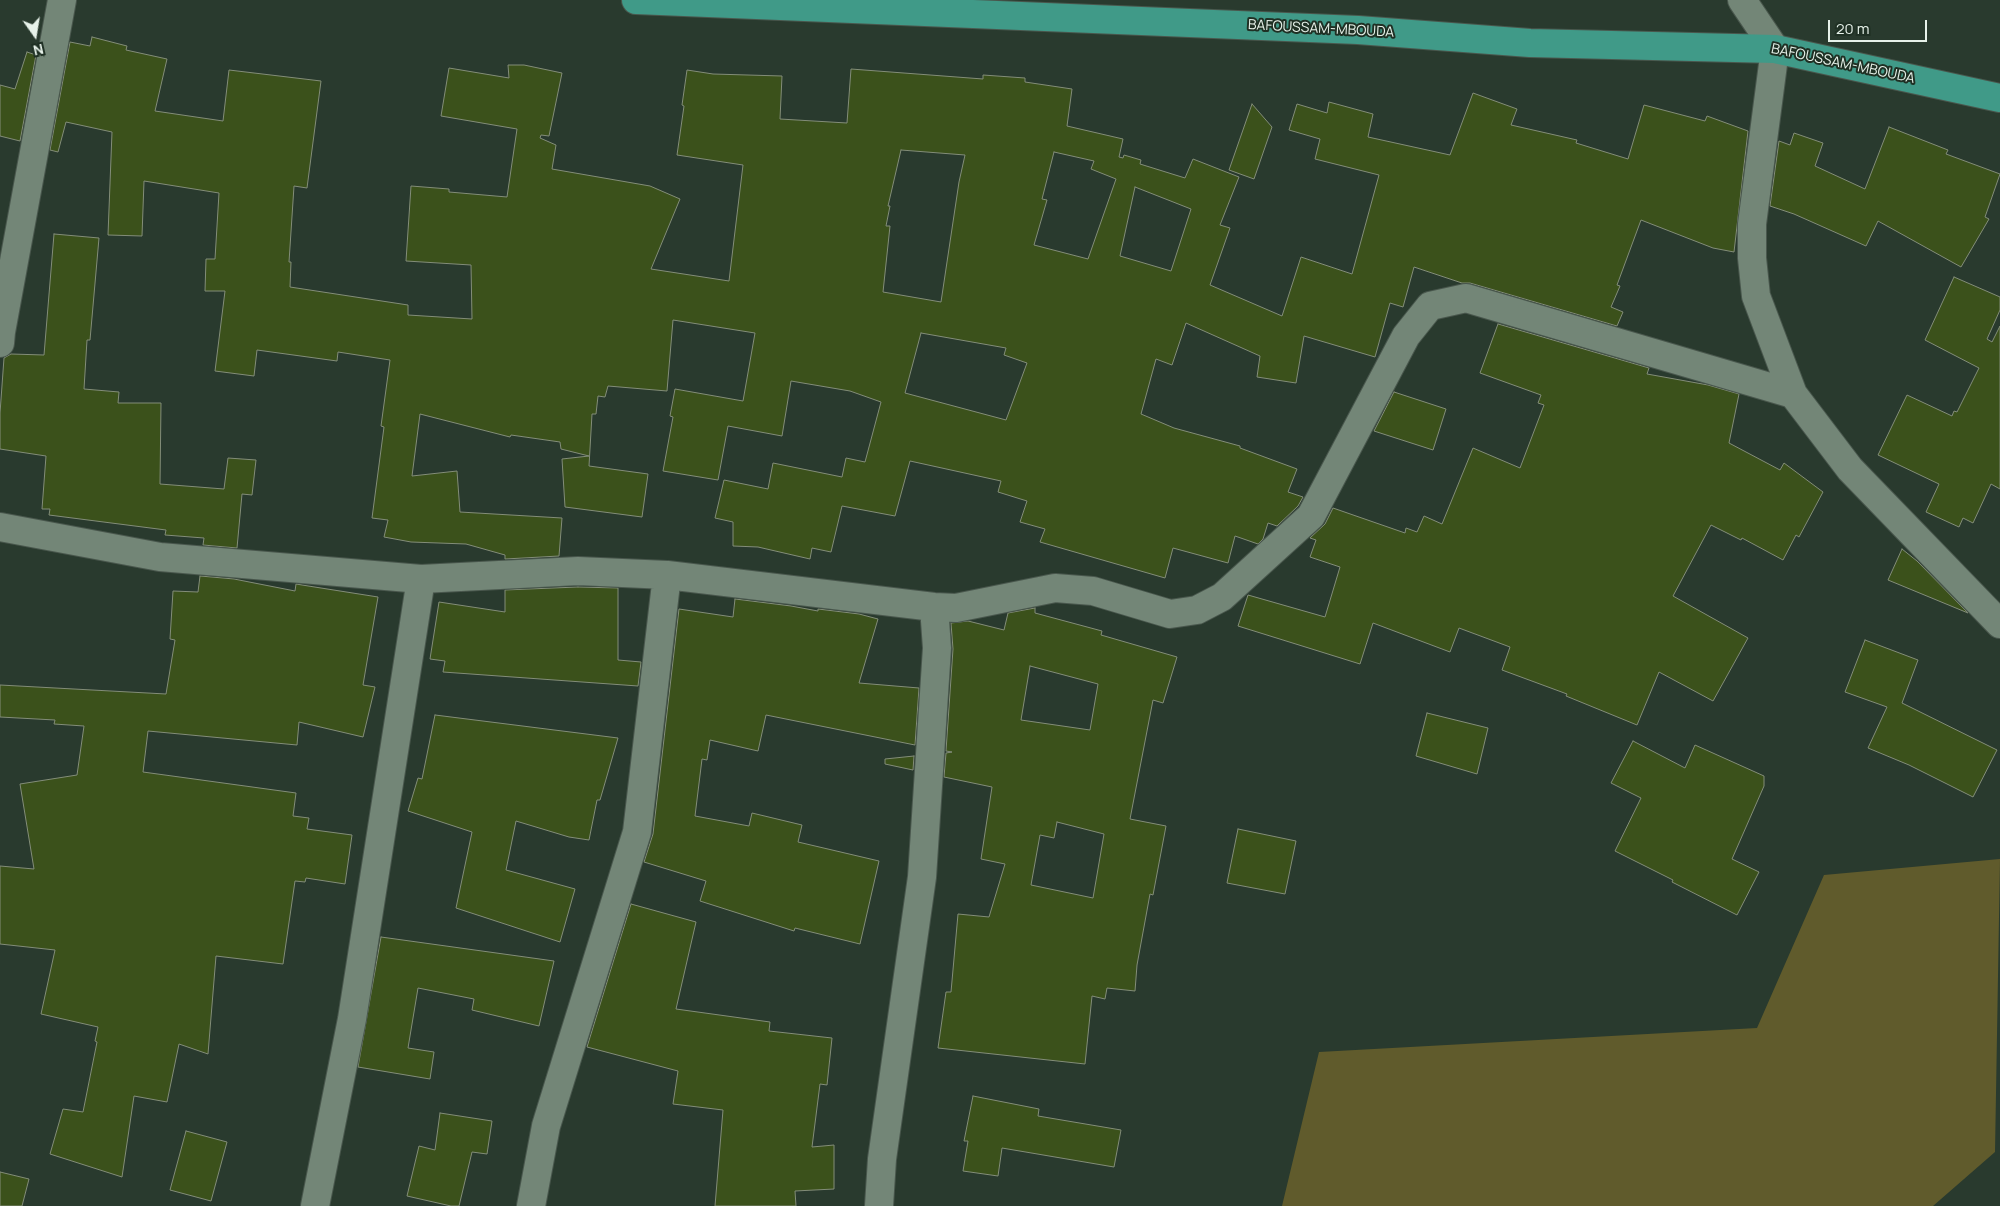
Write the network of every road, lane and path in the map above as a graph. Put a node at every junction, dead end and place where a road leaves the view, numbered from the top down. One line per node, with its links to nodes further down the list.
1 (62, 0): 6 (street)
2 (636, 0): 4 (highway, BAFOUSSAM-MBOUDA)
3 (1742, 0): 4 (street)
4 (1776, 49): 5 (highway, BAFOUSSAM-MBOUDA); 7 (street)
5 (2000, 98)
6 (0, 343)
7 (1792, 394): 11 (street); 12 (street)
8 (0, 527): 10 (street)
9 (667, 575): 10 (street); 11 (street); 14 (street)
10 (421, 579): 13 (street)
11 (934, 607): 15 (street)
12 (2000, 624)
13 (315, 1206)
14 (530, 1206)
15 (879, 1206)

